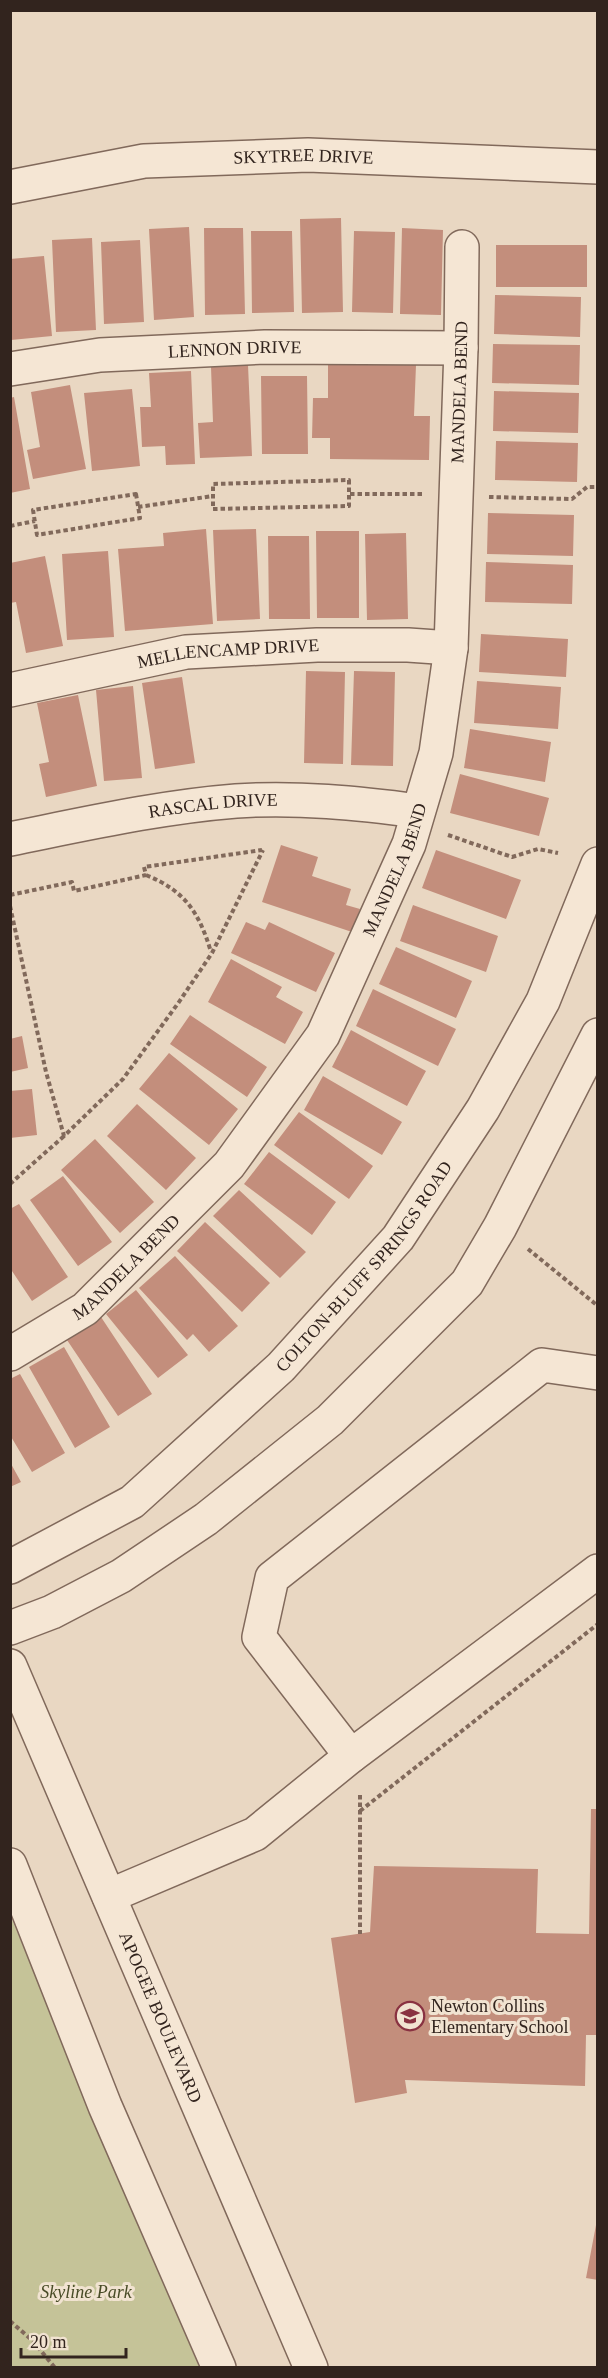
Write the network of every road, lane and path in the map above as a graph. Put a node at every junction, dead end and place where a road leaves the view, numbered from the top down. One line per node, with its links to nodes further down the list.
1 (597, 167): 2 (street, SKYTREE DRIVE)
2 (10, 187)
3 (462, 247): 4 (street, MANDELA BEND)
4 (461, 348): 5 (street, LENNON DRIVE); 14 (street, MANDELA BEND)
5 (10, 369)
6 (597, 487): 10 (path)
7 (349, 494): 8 (path); 9 (path); 9 (path)
8 (432, 494)
9 (213, 496): 11 (path)
10 (482, 497)
11 (138, 507): 12 (path); 12 (path)
12 (35, 521): 13 (path)
13 (10, 526)
14 (451, 648): 15 (street, MELLENCAMP DRIVE); 16 (street, MANDELA BEND)
15 (10, 690)
16 (418, 810): 18 (street, RASCAL DRIVE); 30 (street, MANDELA BEND)
17 (447, 835): 19 (path)
18 (10, 839)
19 (558, 853)
20 (597, 864): 32 (street, COLTON-BLUFF SPRINGS ROAD)
21 (146, 875): 22 (path); 24 (path); 24 (path)
22 (10, 896)
23 (10, 906): 26 (path)
24 (212, 953): 26 (path)
25 (597, 1035): 35 (street)
26 (64, 1136): 27 (path)
27 (10, 1184)
28 (528, 1249): 29 (path)
29 (597, 1306)
30 (11, 1352)
31 (597, 1373): 37 (street)
32 (10, 1567)
33 (597, 1571): 37 (street)
34 (597, 1624): 39 (path)
35 (10, 1628)
36 (10, 1666): 41 (street, APOGEE BOULEVARD)
37 (351, 1756): 41 (street)
38 (360, 1789): 39 (path)
39 (360, 1811): 42 (path)
40 (10, 1865): 45 (street)
41 (109, 1896): 46 (street, APOGEE BOULEVARD)
42 (360, 1934)
43 (10, 2321): 44 (path)
44 (55, 2367)
45 (219, 2367)
46 (311, 2367)

